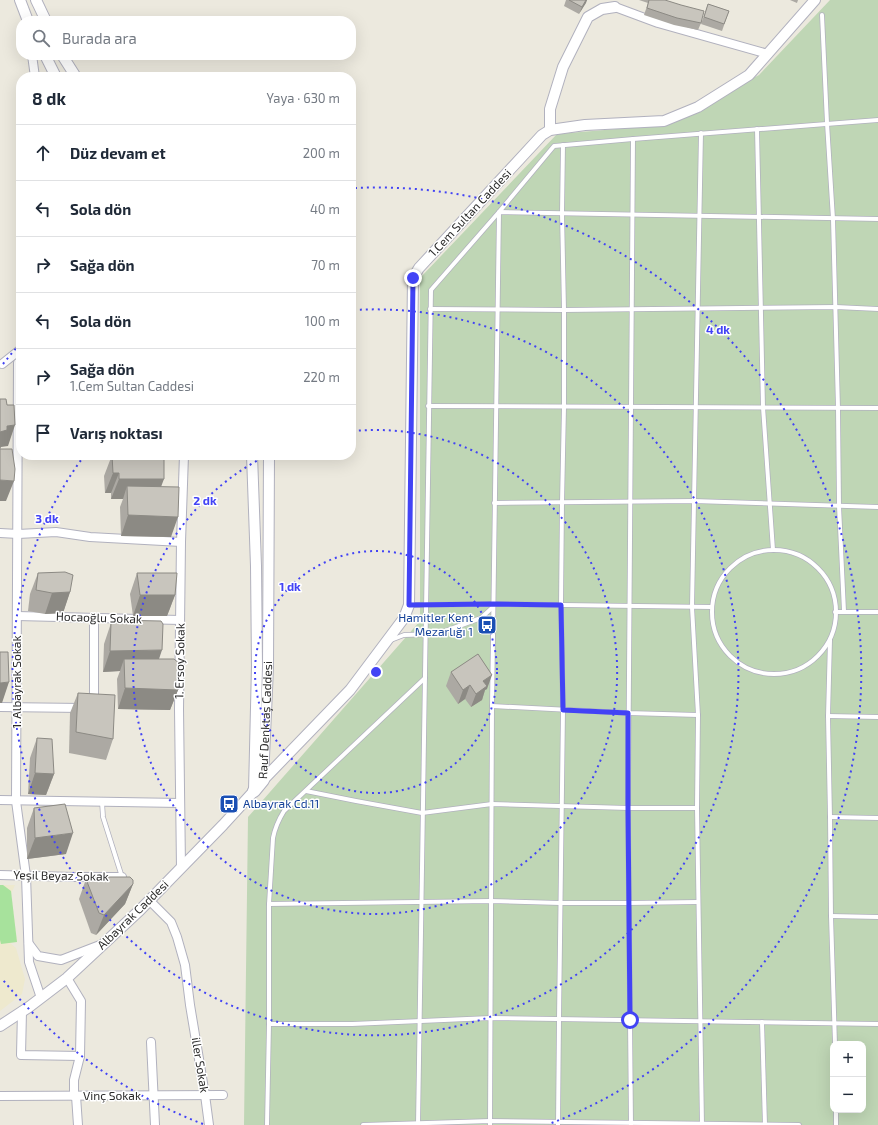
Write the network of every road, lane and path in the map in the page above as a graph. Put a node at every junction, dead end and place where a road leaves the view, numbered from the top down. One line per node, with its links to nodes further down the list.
1 (20, 0): 6 (street)
2 (36, 0): 7 (street)
3 (815, 0): 8 (street)
4 (615, 7): 8 (street); 18 (street)
5 (822, 15): 16 (lane)
6 (26, 16)
7 (44, 16)
8 (768, 54): 18 (street)
9 (33, 60): 12 (street)
10 (47, 60): 13 (street)
11 (65, 60): 14 (street)
12 (34, 72)
13 (53, 72)
14 (73, 72)
15 (878, 120): 16 (lane)
16 (827, 124): 17 (lane); 27 (lane)
17 (757, 129): 19 (lane); 26 (lane)
18 (550, 130): 63 (street, 1.Cem Sultan Caddesi)
19 (700, 133): 20 (lane); 25 (lane)
20 (633, 139): 21 (lane); 24 (lane)
21 (563, 145): 22 (lane); 23 (lane)
22 (499, 212): 23 (lane); 31 (lane); 35 (lane)
23 (562, 213): 24 (lane); 36 (lane)
24 (632, 215): 25 (lane); 32 (lane)
25 (699, 216): 26 (lane); 33 (lane)
26 (760, 217): 27 (lane); 30 (lane)
27 (833, 219): 28 (lane); 29 (lane)
28 (878, 220)
29 (836, 307): 30 (lane); 34 (lane); 46 (lane)
30 (761, 308): 33 (lane); 45 (lane)
31 (430, 309): 35 (lane); 40 (lane)
32 (632, 309): 33 (lane); 36 (lane); 43 (lane)
33 (698, 309): 44 (lane)
34 (878, 309)
35 (498, 310): 36 (lane); 41 (lane)
36 (564, 310): 42 (lane)
37 (16, 353): 39 (street)
38 (16, 363): 39 (street)
39 (1, 364)
40 (428, 406): 41 (lane); 64 (lane)
41 (496, 406): 42 (lane); 55 (lane)
42 (564, 407): 43 (lane); 54 (lane)
43 (630, 407): 44 (lane); 53 (lane)
44 (696, 407): 45 (lane); 52 (lane)
45 (763, 408): 46 (lane); 56 (lane)
46 (838, 408): 47 (lane); 57 (lane)
47 (878, 408)
48 (20, 460): 60 (street, 1. Albayrak Sokak)
49 (184, 460): 61 (street, 1. Ersoy Sokak)
50 (252, 460): 89 (street, Rauf Denktaş Caddesi)
51 (269, 460): 88 (street, Rauf Denktaş Caddesi)
52 (694, 501): 53 (lane); 56 (lane); 68 (lane)
53 (630, 502): 54 (lane); 67 (lane)
54 (562, 503): 55 (lane); 66 (lane)
55 (494, 504): 65 (lane)
56 (770, 504): 57 (lane); 62 (lane)
57 (839, 506): 58 (lane); 70 (lane)
58 (878, 507)
59 (0, 533): 60 (street)
60 (18, 534): 61 (street); 73 (street, 1. Albayrak Sokak)
61 (181, 542): 75 (street, 1. Ersoy Sokak)
62 (773, 550): 69 (lane); 71 (lane)
63 (409, 605): 64 (lane); 78 (street, 1.Cem Sultan Caddesi)
64 (427, 605): 65 (lane); 76 (lane)
65 (493, 605): 66 (lane); 76 (lane); 80 (lane)
66 (561, 605): 67 (lane); 83 (lane)
67 (629, 607): 68 (lane); 84 (lane)
68 (692, 607): 69 (lane); 85 (lane)
69 (712, 608): 77 (lane)
70 (844, 611): 71 (lane); 72 (lane)
71 (835, 612): 77 (lane)
72 (878, 612)
73 (17, 616): 74 (street, Hocaoğlu Sokak); 82 (street, 1. Albayrak Sokak)
74 (94, 618): 75 (street, Hocaoğlu Sokak); 82 (street)
75 (180, 620): 94 (street, 1. Ersoy Sokak)
76 (426, 634): 78 (lane); 79 (lane)
77 (830, 640): 86 (lane)
78 (385, 643): 88 (street, 1.Cem Sultan Caddesi)
79 (425, 678): 90 (lane); 99 (lane)
80 (492, 706): 83 (lane); 95 (lane)
81 (0, 707): 82 (street)
82 (17, 708): 92 (street, 1. Albayrak Sokak)
83 (563, 710): 84 (lane); 96 (lane)
84 (628, 713): 85 (lane); 97 (lane)
85 (698, 715): 98 (lane)
86 (828, 716): 87 (lane); 100 (lane)
87 (878, 717)
88 (263, 780): 89 (main road, Rauf Denktaş Caddesi)
89 (254, 791): 102 (street, Albayrak Caddesi)
90 (306, 791): 99 (lane); 112 (lane)
91 (0, 800): 92 (street)
92 (16, 801): 93 (street); 104 (street, 1. Albayrak Sokak)
93 (102, 802): 94 (street); 105 (lane)
94 (180, 803): 102 (street, 1. Ersoy Sokak)
95 (492, 804): 96 (lane); 99 (lane); 107 (lane)
96 (562, 806): 97 (lane); 110 (lane)
97 (628, 808): 98 (lane); 111 (lane)
98 (696, 808): 109 (lane)
99 (422, 813): 108 (lane)
100 (830, 817): 101 (lane); 113 (lane)
101 (878, 818)
102 (181, 868): 106 (street, Albayrak Caddesi)
103 (0, 875): 104 (street, Yeşil Beyaz Sokak)
104 (26, 876): 105 (street, Yeşil Beyaz Sokak); 115 (street, 1. Albayrak Sokak)
105 (122, 877)
106 (149, 900): 116 (street, Albayrak Caddesi); 133 (street, iller Sokak)
107 (491, 901): 108 (lane); 110 (lane); 120 (lane)
108 (422, 902): 112 (lane); 123 (lane)
109 (698, 902): 111 (lane); 124 (lane)
110 (560, 903): 111 (lane); 121 (lane)
111 (629, 903): 122 (lane)
112 (270, 904): 127 (lane)
113 (831, 916): 114 (lane); 126 (lane)
114 (878, 917)
115 (29, 944): 116 (street); 118 (street, 1. Albayrak Sokak)
116 (103, 944): 117 (street, Albayrak Caddesi)
117 (68, 978): 118 (street, Albayrak Caddesi); 132 (street)
118 (41, 998): 119 (street, Albayrak Caddesi)
119 (22, 1011): 129 (street, Albayrak Caddesi); 132 (street)
120 (490, 1018): 121 (lane); 123 (lane); 139 (lane)
121 (559, 1019): 122 (lane); 141 (lane)
122 (630, 1020): 124 (lane); 142 (lane)
123 (420, 1021): 127 (lane); 140 (lane)
124 (700, 1021): 125 (lane); 143 (lane)
125 (762, 1022): 126 (lane); 149 (lane)
126 (835, 1023): 128 (lane); 130 (lane)
127 (269, 1024): 147 (lane)
128 (878, 1024)
129 (0, 1025)
130 (835, 1041)
131 (151, 1042): 137 (street)
132 (80, 1056): 136 (street)
133 (206, 1095): 134 (street, Vinç Sokak); 137 (street, Vinç Sokak); 146 (street, iller Sokak)
134 (223, 1095)
135 (0, 1096): 136 (street, Vinç Sokak)
136 (75, 1096): 137 (street, Vinç Sokak); 144 (street)
137 (154, 1096): 145 (street)
138 (836, 1113): 151 (lane)
139 (490, 1123): 140 (lane); 141 (lane)
140 (418, 1124): 148 (lane)
141 (558, 1124): 142 (lane)
142 (631, 1124): 143 (lane)
143 (702, 1124): 149 (lane)
144 (78, 1125)
145 (155, 1125)
146 (209, 1125)
147 (267, 1125)
148 (363, 1125)
149 (765, 1125): 150 (lane)
150 (799, 1125)
151 (836, 1125)

